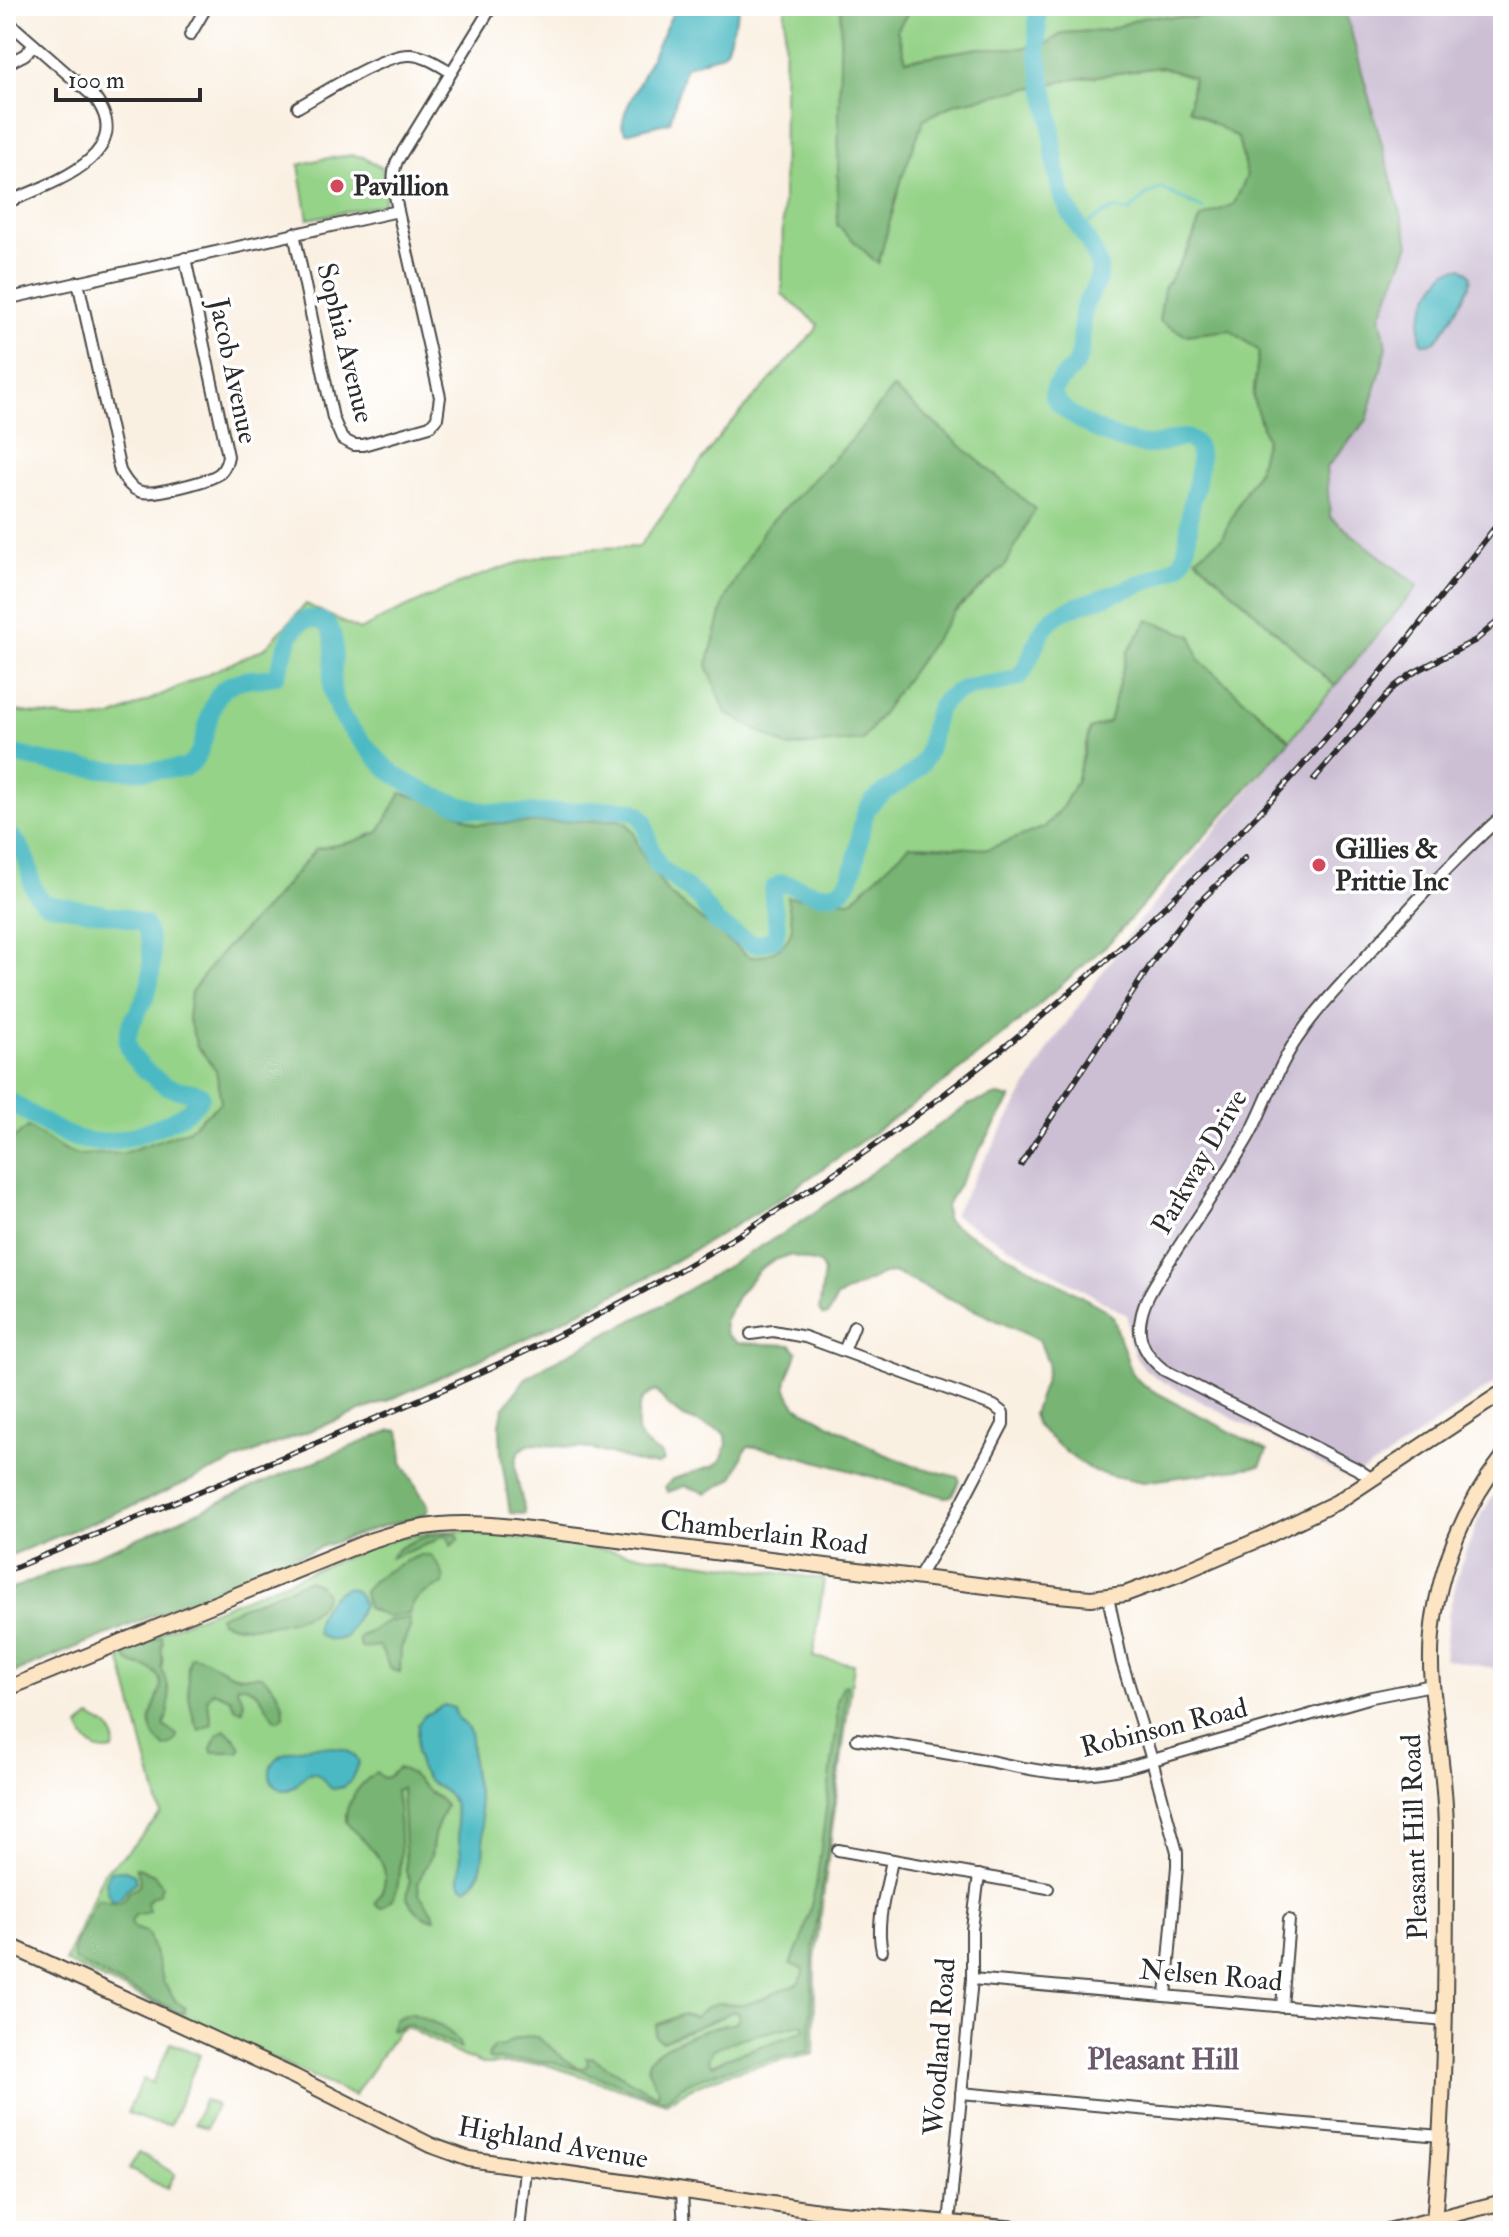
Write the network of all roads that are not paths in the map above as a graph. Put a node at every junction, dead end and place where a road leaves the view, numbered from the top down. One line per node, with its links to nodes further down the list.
1 (207, 6): 4 (street)
2 (492, 6): 7 (street, Sophia Avenue)
3 (6, 20): 5 (street)
4 (190, 35)
5 (34, 46): 6 (street); 9 (street)
6 (6, 64)
7 (451, 72): 8 (street); 10 (street, Sophia Avenue)
8 (298, 107)
9 (6, 203)
10 (398, 211): 11 (street); 11 (street, Sophia Avenue)
11 (294, 233): 12 (street)
12 (185, 258): 13 (street); 13 (street, Jacob Avenue)
13 (78, 282): 14 (street)
14 (6, 299)
15 (1503, 815): 21 (street, Parkway Drive)
16 (854, 1326): 18 (street)
17 (751, 1334): 18 (street)
18 (844, 1351): 22 (street)
19 (1500, 1395): 21 (street, Chamberlain Road)
20 (1503, 1457): 24 (street, Pleasant Hill Road)
21 (1372, 1479): 23 (street, Chamberlain Road)
22 (918, 1578): 23 (street, Chamberlain Road); 25 (street, Chamberlain Road)
23 (1108, 1597): 27 (street)
24 (1432, 1685): 27 (street, Robinson Road); 38 (street, Pleasant Hill Road)
25 (6, 1689)
26 (857, 1739): 27 (street, Robinson Road)
27 (1152, 1760): 36 (street)
28 (838, 1850): 29 (street)
29 (892, 1860): 30 (street); 34 (street)
30 (979, 1875): 31 (street); 35 (street, Woodland Road)
31 (1048, 1888)
32 (1289, 1920): 37 (street)
33 (6, 1944): 41 (street, Highland Avenue)
34 (882, 1951)
35 (972, 1979): 36 (street, Nelsen Road); 39 (street, Woodland Road)
36 (1166, 1996): 37 (street, Nelsen Road)
37 (1282, 2007): 38 (street, Nelsen Road)
38 (1446, 2021): 40 (street, Pleasant Hill Road)
39 (961, 2093): 40 (street); 44 (street, Woodland Road)
40 (1440, 2136): 45 (street, Pleasant Hill Road)
41 (525, 2168): 42 (street, Highland Avenue); 46 (street)
42 (682, 2191): 44 (street, Highland Avenue); 47 (street)
43 (1503, 2202): 45 (street)
44 (949, 2224): 48 (street, Highland Avenue)
45 (1433, 2225): 49 (street)
46 (519, 2231)
47 (684, 2231)
48 (1039, 2231)
49 (1388, 2231)

